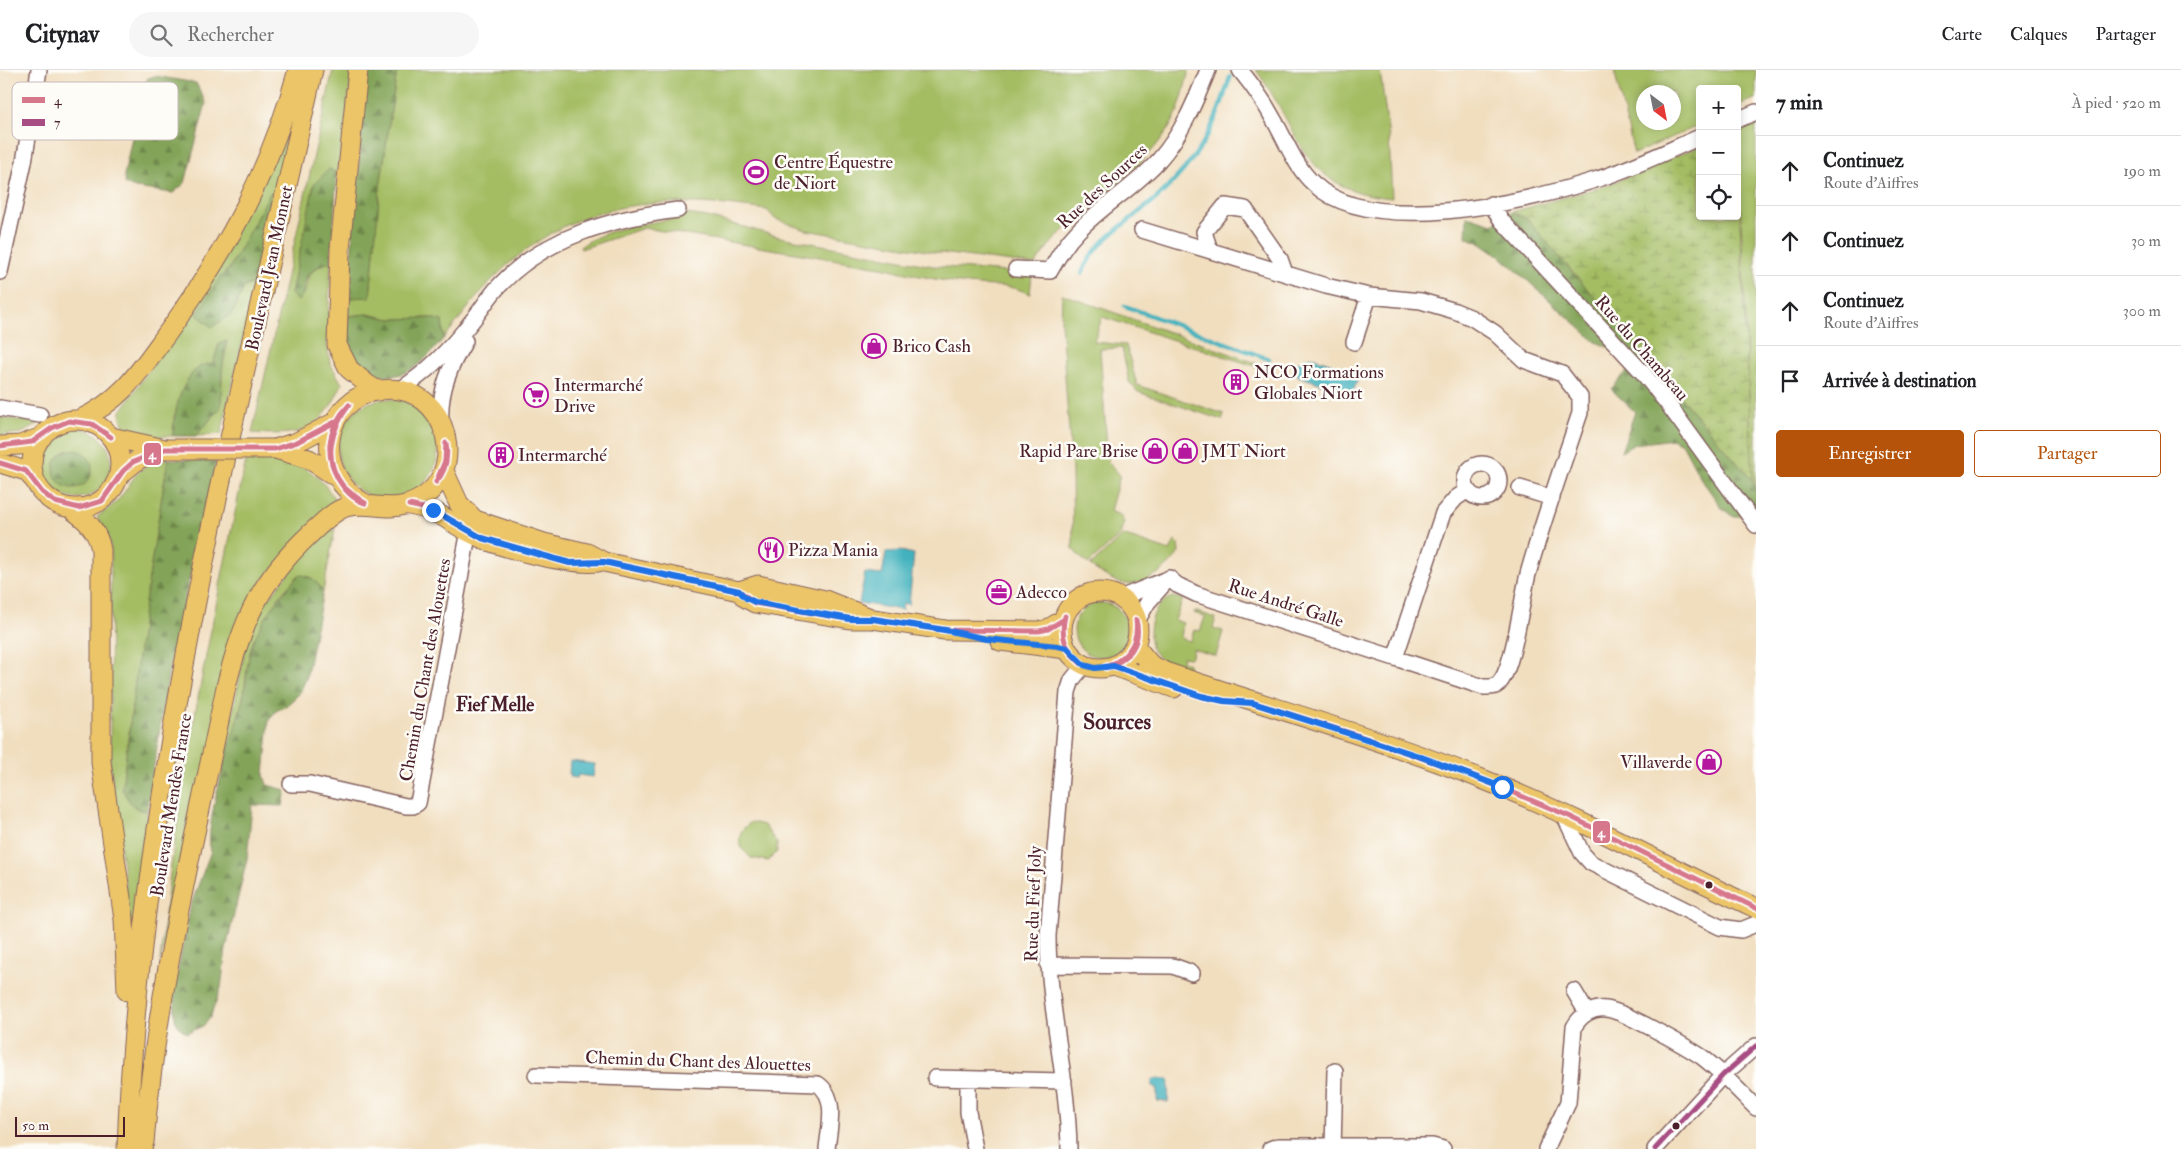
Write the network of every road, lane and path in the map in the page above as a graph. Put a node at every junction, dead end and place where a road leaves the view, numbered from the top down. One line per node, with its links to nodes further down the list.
1 (298, 70): 25 (main road)
2 (313, 70): 34 (main road, Boulevard Jean Monnet)
3 (321, 70): 34 (main road, Boulevard Jean Monnet)
4 (358, 70): 21 (main road)
5 (1208, 70): 15 (street, Rue des Sources)
6 (1240, 70): 11 (street)
7 (1756, 112): 8 (street)
8 (1741, 118)
9 (1696, 139): 11 (street)
10 (28, 140): 16 (street)
11 (1491, 204): 45 (street, Rue du Chambeau)
12 (678, 210): 19 (street)
13 (1142, 230): 14 (street, Rue André Galle)
14 (1210, 250): 17 (street, Rue André Galle); 17 (street)
15 (1016, 269)
16 (0, 272)
17 (1285, 273): 18 (street, Rue André Galle)
18 (1369, 296): 20 (street); 41 (street, Rue André Galle)
19 (474, 320): 22 (street); 26 (street)
20 (1354, 342)
21 (378, 390): 22 (main road); 27 (main road)
22 (398, 390): 26 (main road)
23 (0, 408): 24 (street)
24 (40, 415)
25 (78, 420): 28 (main road); 29 (main road)
26 (441, 421): 35 (main road)
27 (335, 422): 32 (main road); 37 (main road)
28 (42, 437): 30 (main road); 38 (main road)
29 (111, 437): 31 (main road); 36 (main road)
30 (0, 446)
31 (165, 449): 32 (main road, bridge); 36 (main road)
32 (275, 449): 37 (main road)
33 (0, 463): 38 (main road)
34 (231, 465): 75 (main road, Boulevard Mendès France); 78 (main road, Boulevard Mendès France)
35 (444, 472): 43 (main road); 47 (main road)
36 (119, 475): 44 (main road)
37 (335, 476): 42 (main road)
38 (35, 481): 44 (main road)
39 (1520, 488): 41 (street)
40 (1468, 490): 55 (street)
41 (1552, 498): 55 (street, Rue André Galle)
42 (366, 504): 43 (main road); 79 (main road)
43 (409, 504): 46 (main road)
44 (70, 508): 75 (main road)
45 (1756, 525)
46 (470, 533): 47 (main road); 59 (street, Chemin du Chant des Alouettes)
47 (604, 562): 52 (main road)
48 (1169, 578): 49 (street); 51 (street); 55 (street, Rue André Galle)
49 (1120, 598): 50 (main road); 51 (main road)
50 (1064, 620): 52 (main road); 54 (main road)
51 (1137, 621): 53 (main road)
52 (945, 630): 54 (main road)
53 (1135, 646): 57 (main road); 58 (main road)
54 (1067, 648): 56 (main road)
55 (1395, 658)
56 (1084, 665): 57 (main road); 63 (street, Rue du Fief Joly)
57 (1114, 666): 58 (main road)
58 (1253, 703): 60 (main road)
59 (291, 784)
60 (1563, 813): 61 (main road); 62 (street)
61 (1756, 908)
62 (1756, 924)
63 (1048, 965): 64 (street); 73 (street, Rue du Fief Joly)
64 (1192, 973)
65 (1574, 990): 66 (street)
66 (1587, 1013): 70 (street); 85 (street)
67 (1756, 1046): 70 (street)
68 (1335, 1071): 76 (street)
69 (536, 1075): 80 (street, Chemin du Chant des Alouettes)
70 (1723, 1075): 74 (street); 86 (street)
71 (935, 1078): 72 (street)
72 (968, 1079): 73 (street); 81 (street)
73 (1064, 1081): 82 (street, Rue du Fief Joly)
74 (1756, 1108)
75 (128, 1110): 77 (main road, Boulevard Mendès France)
76 (1334, 1147): 83 (street); 84 (street)
77 (126, 1149)
78 (135, 1149)
79 (141, 1149)
80 (827, 1149)
81 (975, 1149)
82 (1069, 1149)
83 (1270, 1149)
84 (1443, 1149)
85 (1546, 1149)
86 (1655, 1149)

